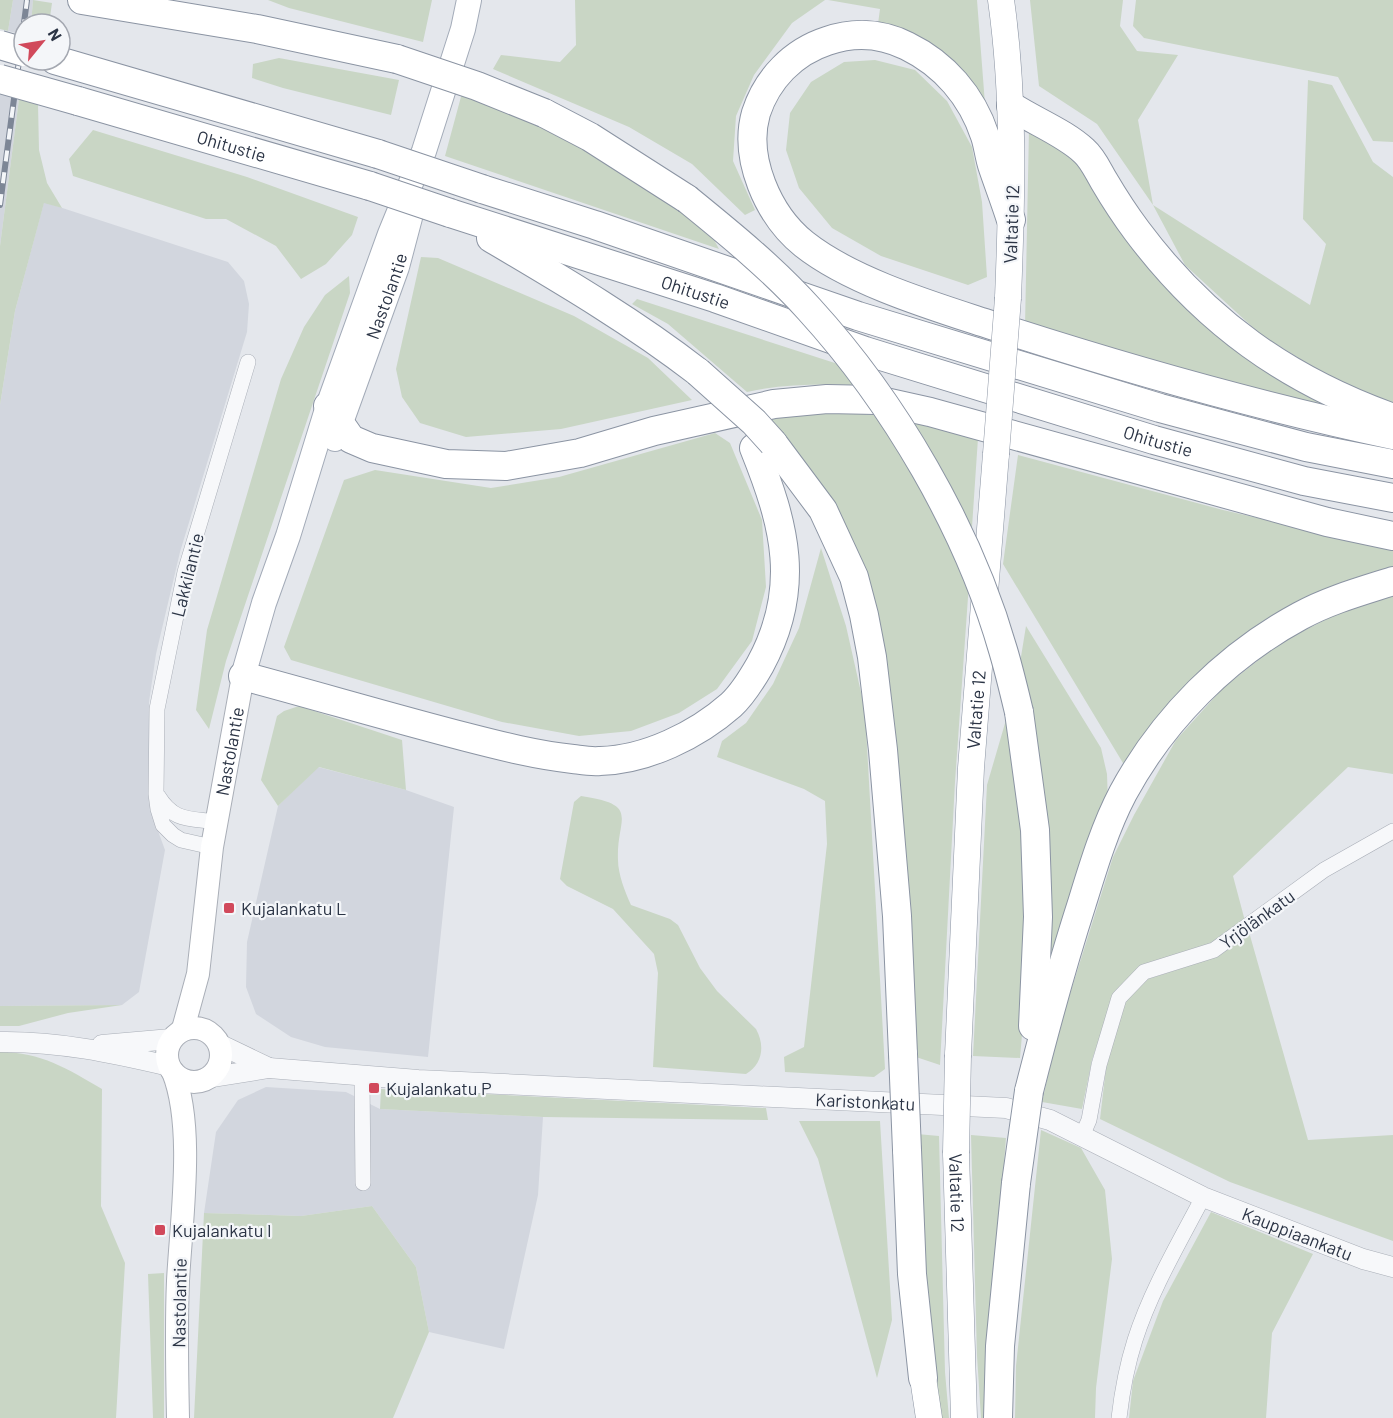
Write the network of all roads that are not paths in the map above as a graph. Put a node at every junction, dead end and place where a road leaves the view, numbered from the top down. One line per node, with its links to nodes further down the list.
1 (85, 0): 32 (highway, bridge)
2 (469, 0): 10 (main road, Nastolantie)
3 (1001, 0): 6 (highway, Valtatie 12)
4 (72, 65): 14 (highway, Ohitustie, bridge)
5 (0, 80): 7 (highway, Ohitustie, bridge)
6 (1011, 106): 8 (highway, Valtatie 12); 11 (highway)
7 (450, 213): 13 (highway, bridge); 15 (highway, Ohitustie)
8 (1011, 220): 12 (highway); 41 (highway, Valtatie 12, bridge)
9 (248, 363): 19 (street, Lakkilantie)
10 (334, 416): 16 (highway); 18 (main road, Nastolantie)
11 (1393, 418)
12 (1393, 435)
13 (764, 446): 18 (highway); 38 (highway, bridge)
14 (1393, 464)
15 (1393, 498)
16 (1393, 536)
17 (1393, 581): 32 (highway)
18 (243, 676): 20 (main road, Nastolantie)
19 (156, 794): 20 (street); 22 (street, Lakkilantie)
20 (217, 822): 22 (main road, Nastolantie)
21 (1393, 831): 33 (street, Yrjölänkatu)
22 (212, 847): 23 (main road, Nastolantie)
23 (198, 974): 24 (main road, Nastolantie); 25 (main road, Nastolantie)
24 (177, 1034): 25 (main road); 27 (street); 29 (main road)
25 (213, 1038): 28 (street, Karistonkatu); 31 (main road)
26 (10, 1042): 27 (street)
27 (81, 1047): 29 (street)
28 (268, 1068): 30 (street, Karistonkatu); 31 (street, Karistonkatu)
29 (171, 1069): 31 (main road); 34 (main road, Nastolantie)
30 (362, 1076): 33 (street, Karistonkatu); 35 (street)
31 (205, 1079): 34 (main road, Nastolantie)
32 (1029, 1091): 42 (highway, bridge)
33 (1082, 1136): 36 (street, Karistonkatu)
34 (185, 1153): 39 (main road, Nastolantie)
35 (363, 1184)
36 (1203, 1197): 37 (street, Kauppiaankatu); 43 (street)
37 (1393, 1267)
38 (923, 1378): 40 (highway)
39 (178, 1418)
40 (929, 1418)
41 (964, 1418)
42 (998, 1418)
43 (1119, 1418)

